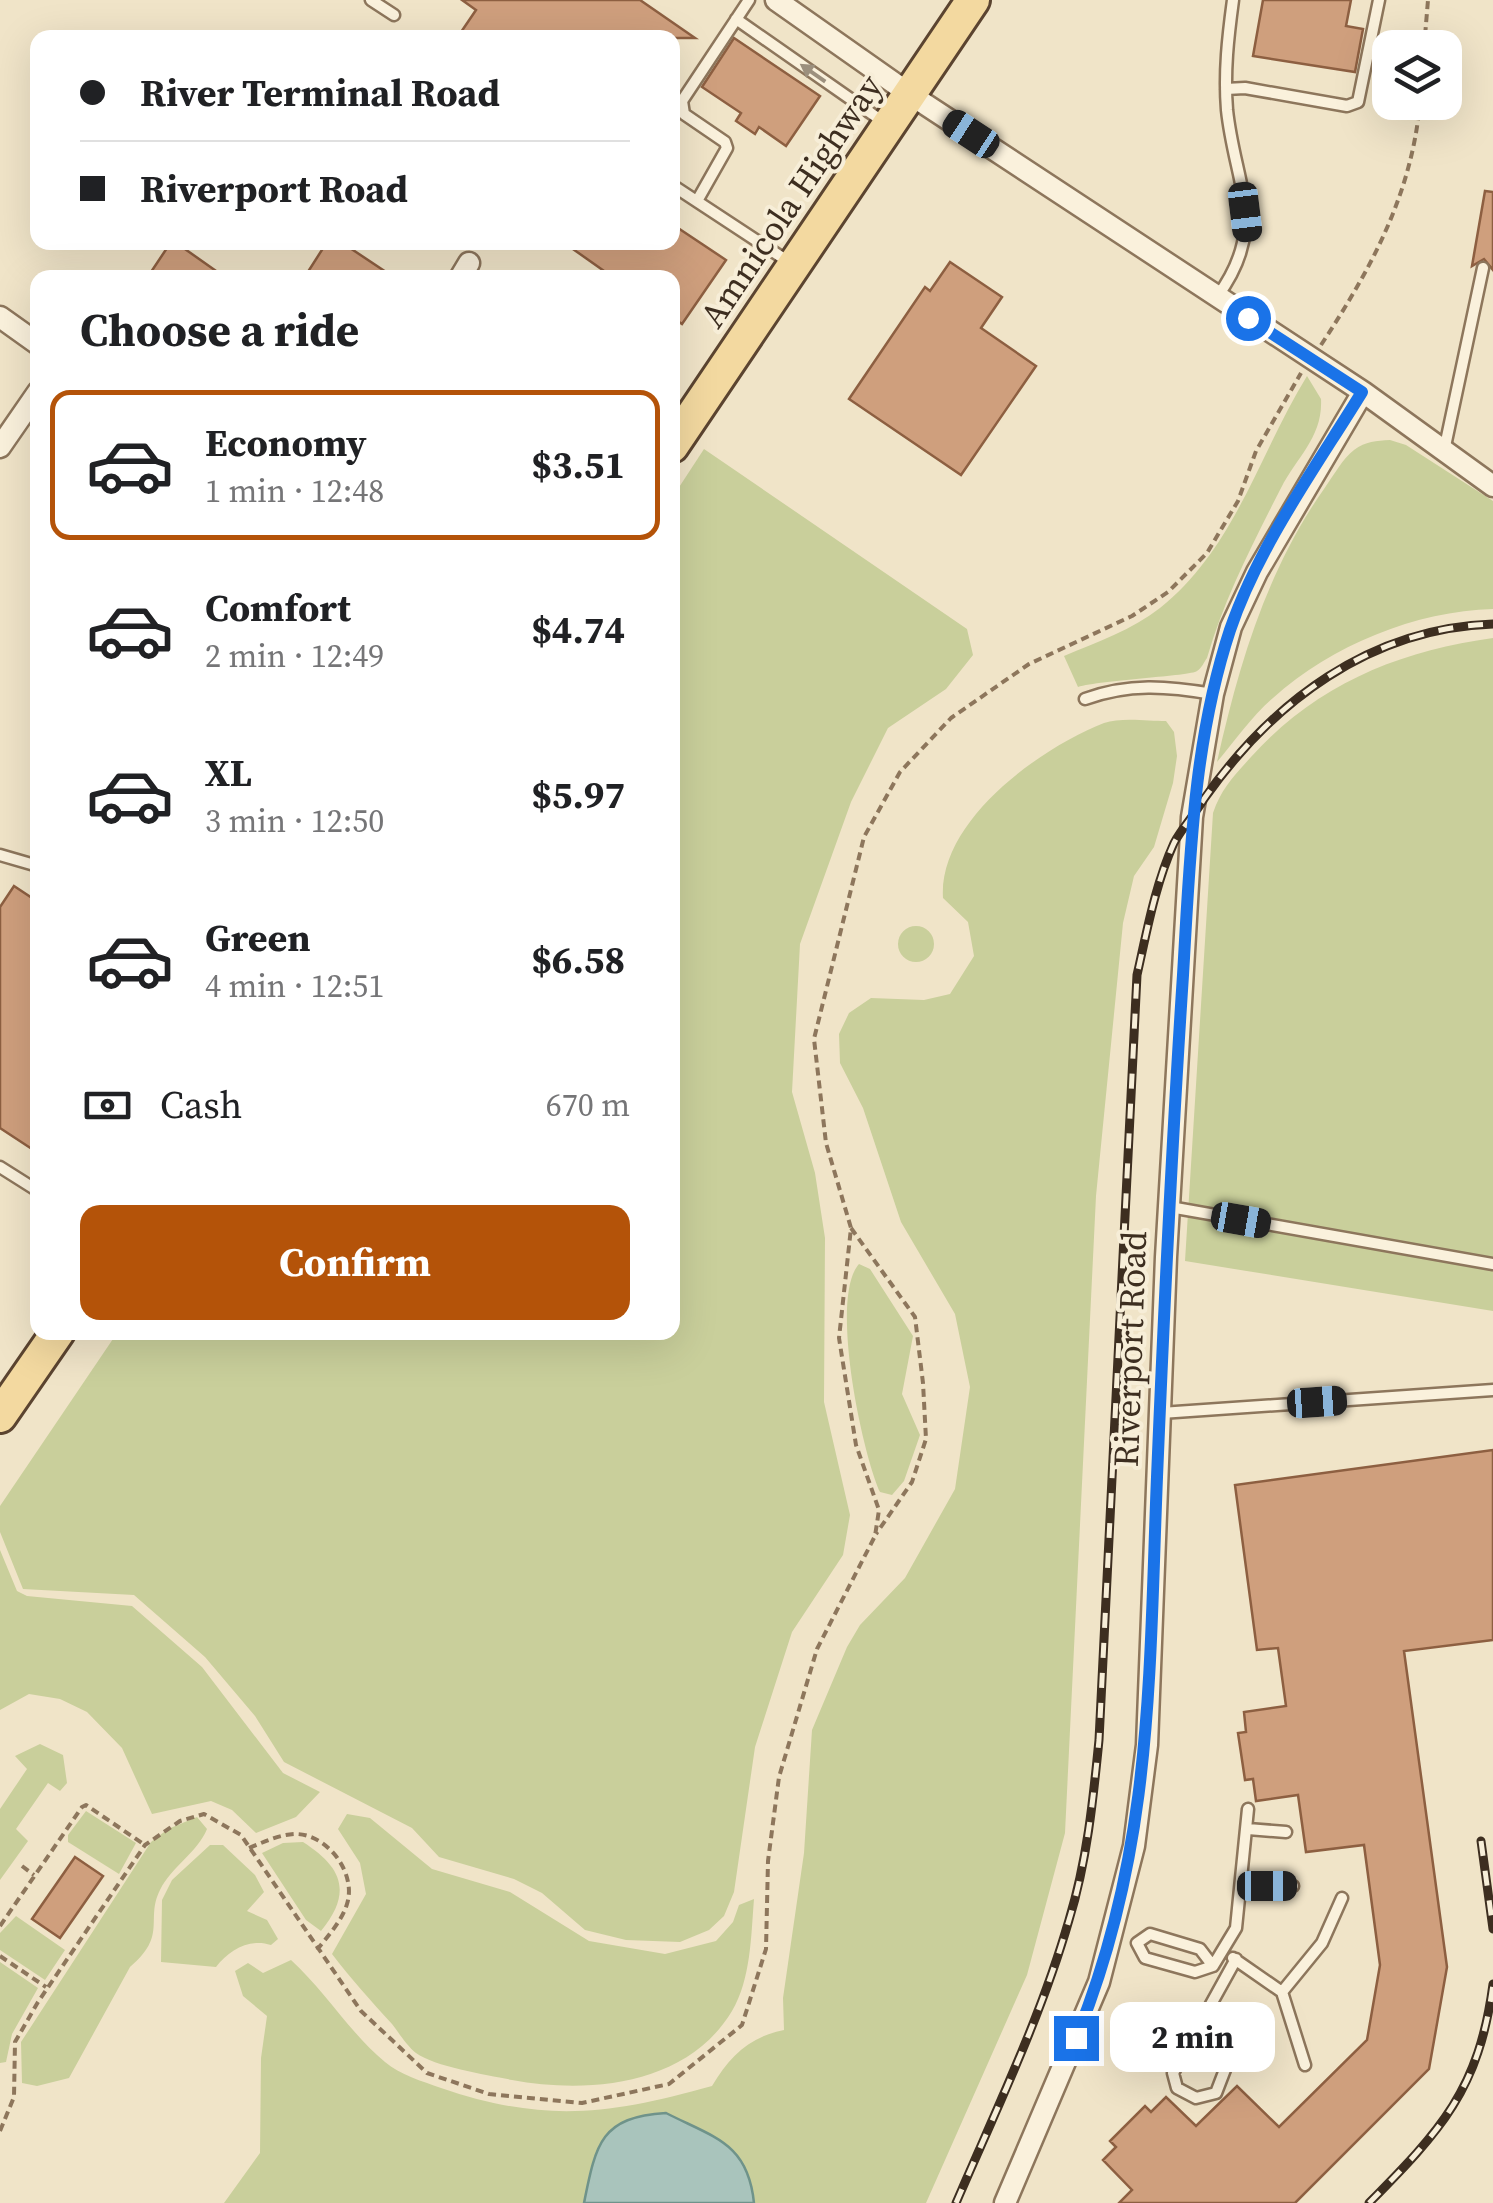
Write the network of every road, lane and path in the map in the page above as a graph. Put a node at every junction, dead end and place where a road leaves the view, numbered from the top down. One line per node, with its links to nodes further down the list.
1 (372, 0): 8 (lane)
2 (749, 0): 9 (lane)
3 (776, 0): 12 (street)
4 (973, 0): 12 (main road, Amnicola Highway)
5 (1233, 0): 11 (lane)
6 (1379, 0): 11 (lane)
7 (1428, 0): 10 (path)
8 (394, 16)
9 (736, 19): 14 (lane, one-way to 9); 16 (lane)
10 (1426, 30)
11 (1226, 89): 19 (lane)
12 (911, 95): 14 (main road, Amnicola Highway); 19 (street)
13 (1417, 120): 22 (path)
14 (890, 126): 17 (main road, Amnicola Highway)
15 (680, 190): 16 (lane)
16 (697, 202): 17 (lane)
17 (796, 266): 25 (main road, Amnicola Highway)
18 (1482, 268): 27 (lane)
19 (1217, 298): 22 (street)
20 (0, 318): 21 (street)
21 (30, 339)
22 (1311, 359): 23 (street); 36 (path)
23 (1362, 392): 27 (street); 29 (street, Riverport Road)
24 (30, 404): 26 (street)
25 (680, 434)
26 (0, 447)
27 (1444, 452): 28 (street)
28 (1493, 486)
29 (1213, 694): 30 (lane); 35 (street, Riverport Road)
30 (1085, 699)
31 (0, 855): 32 (lane)
32 (30, 864)
33 (0, 1167): 34 (lane)
34 (30, 1186)
35 (1169, 1207): 37 (lane); 40 (street, Riverport Road)
36 (851, 1228): 42 (path); 42 (path)
37 (1493, 1264)
38 (52, 1340): 41 (main road)
39 (1493, 1390): 40 (lane)
40 (1160, 1413): 54 (street, Riverport Road)
41 (0, 1416)
42 (875, 1536): 56 (path)
43 (1248, 1810): 44 (lane)
44 (1248, 1829): 45 (lane); 50 (lane)
45 (1286, 1832)
46 (145, 1845): 47 (path); 49 (path); 61 (path)
47 (250, 1848): 56 (path); 56 (path)
48 (22, 1866): 49 (path)
49 (34, 1875): 53 (path)
50 (1241, 1885): 51 (lane); 57 (lane)
51 (1293, 1886)
52 (1342, 1898): 62 (lane)
53 (0, 1926)
54 (1116, 1929): 55 (lane); 66 (street, Riverport Road)
55 (1137, 1943): 60 (lane); 60 (lane)
56 (316, 1950)
57 (1223, 1952): 59 (lane); 60 (lane)
58 (0, 1956): 61 (path)
59 (1236, 1959): 62 (lane); 63 (lane)
60 (1212, 1966)
61 (47, 1988): 65 (path)
62 (1282, 1992): 64 (lane)
63 (1198, 2032): 63 (lane)
64 (1305, 2064)
65 (0, 2132)
66 (1005, 2203)

